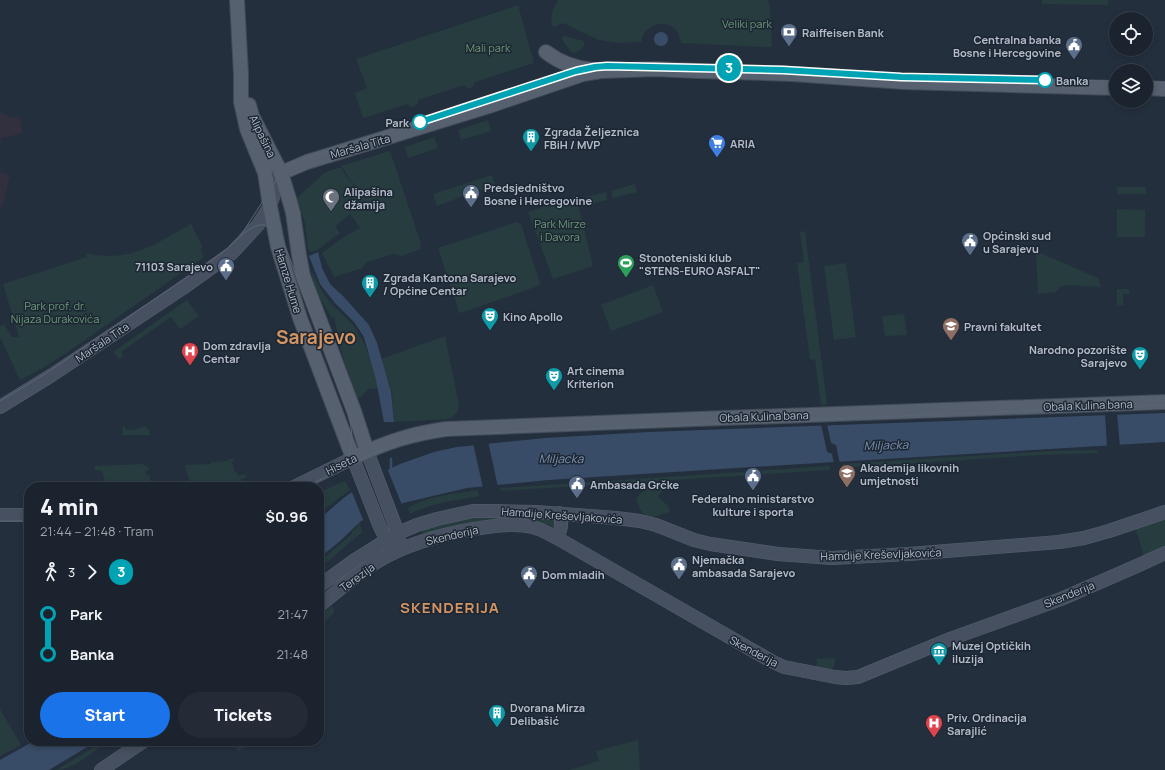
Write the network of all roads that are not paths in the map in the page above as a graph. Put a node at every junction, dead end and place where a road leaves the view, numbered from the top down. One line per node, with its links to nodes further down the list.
1 (237, 0): 4 (main road, Alipašina)
2 (546, 52): 3 (main road)
3 (601, 71): 5 (main road, Maršala Tita); 9 (main road, Maršala Tita)
4 (241, 74): 8 (main road, Alipašina); 9 (main road, Alipašina)
5 (1109, 88)
6 (1153, 88): 7 (main road)
7 (1165, 89)
8 (265, 173): 10 (main road, Hamze Hume)
9 (281, 173): 10 (main road, Maršala Tita); 11 (main road, Hamze Hume)
10 (270, 206): 11 (main road); 13 (main road, Maršala Tita); 14 (main road, Hamze Hume)
11 (295, 225): 15 (main road, Hamze Hume)
12 (1165, 402): 15 (main road, Obala Kulina bana)
13 (0, 406)
14 (344, 433): 15 (main road); 16 (main road, Hamze Hume)
15 (367, 451): 16 (main road, Hiseta); 22 (main road, Hamze Hume)
16 (353, 458): 17 (main road, Hiseta); 24 (main road, Hamze Hume)
17 (304, 482)
18 (1165, 512): 19 (main road, Hamdije Kreševljakovića)
19 (559, 513): 22 (main road, Hamdije Kreševljakovića); 23 (main road)
20 (0, 515): 21 (main road)
21 (24, 515)
22 (398, 533): 24 (main road, Hamdije Kreševljakovića); 25 (main road)
23 (557, 538): 25 (main road, Skenderija); 26 (main road, Skenderija)
24 (386, 540): 25 (main road); 27 (main road, Terezija)
25 (398, 551): 28 (main road, Terezija)
26 (1165, 553)
27 (324, 582)
28 (324, 602)
29 (137, 746): 30 (main road)
30 (101, 770)

